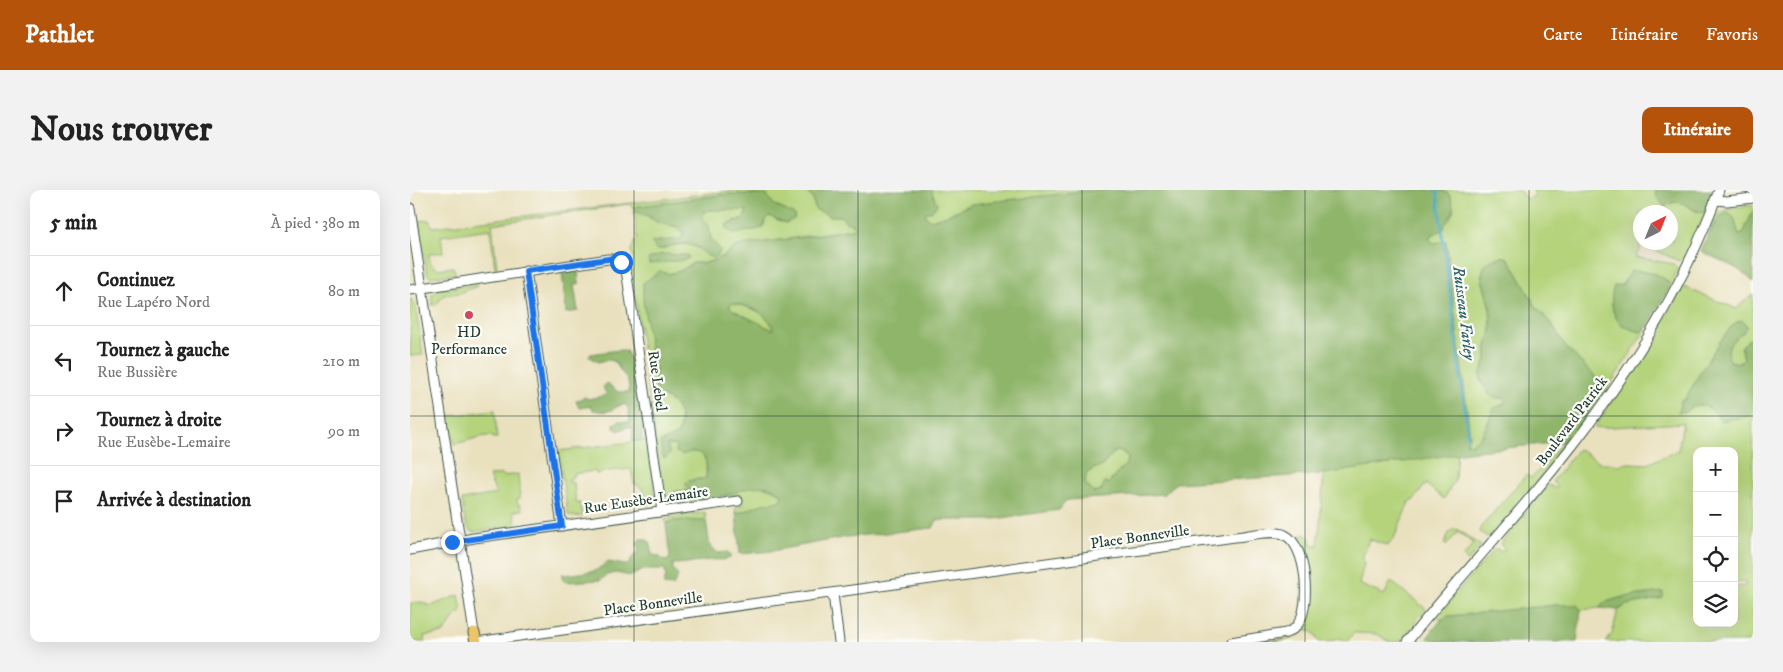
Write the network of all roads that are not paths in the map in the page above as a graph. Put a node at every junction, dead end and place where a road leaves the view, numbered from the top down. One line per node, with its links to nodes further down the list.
1 (1719, 190): 3 (street, Boulevard Patrick)
2 (1753, 198): 3 (street)
3 (1716, 200): 17 (street, Boulevard Patrick)
4 (410, 208): 6 (street)
5 (526, 271): 6 (street); 9 (street, Rue Lebel); 10 (street)
6 (422, 287): 7 (street); 11 (street)
7 (410, 290)
8 (738, 501): 9 (street, Rue Eusèbe-Lemaire)
9 (662, 511): 10 (street, Rue Eusèbe-Lemaire)
10 (562, 526): 11 (street, Rue Eusèbe-Lemaire)
11 (460, 540): 12 (street, Rue Eusèbe-Lemaire); 14 (street)
12 (410, 550)
13 (833, 594): 14 (street, Place Bonneville); 15 (street); 16 (street, Place Bonneville)
14 (476, 639)
15 (839, 642)
16 (1231, 642)
17 (1407, 642)

